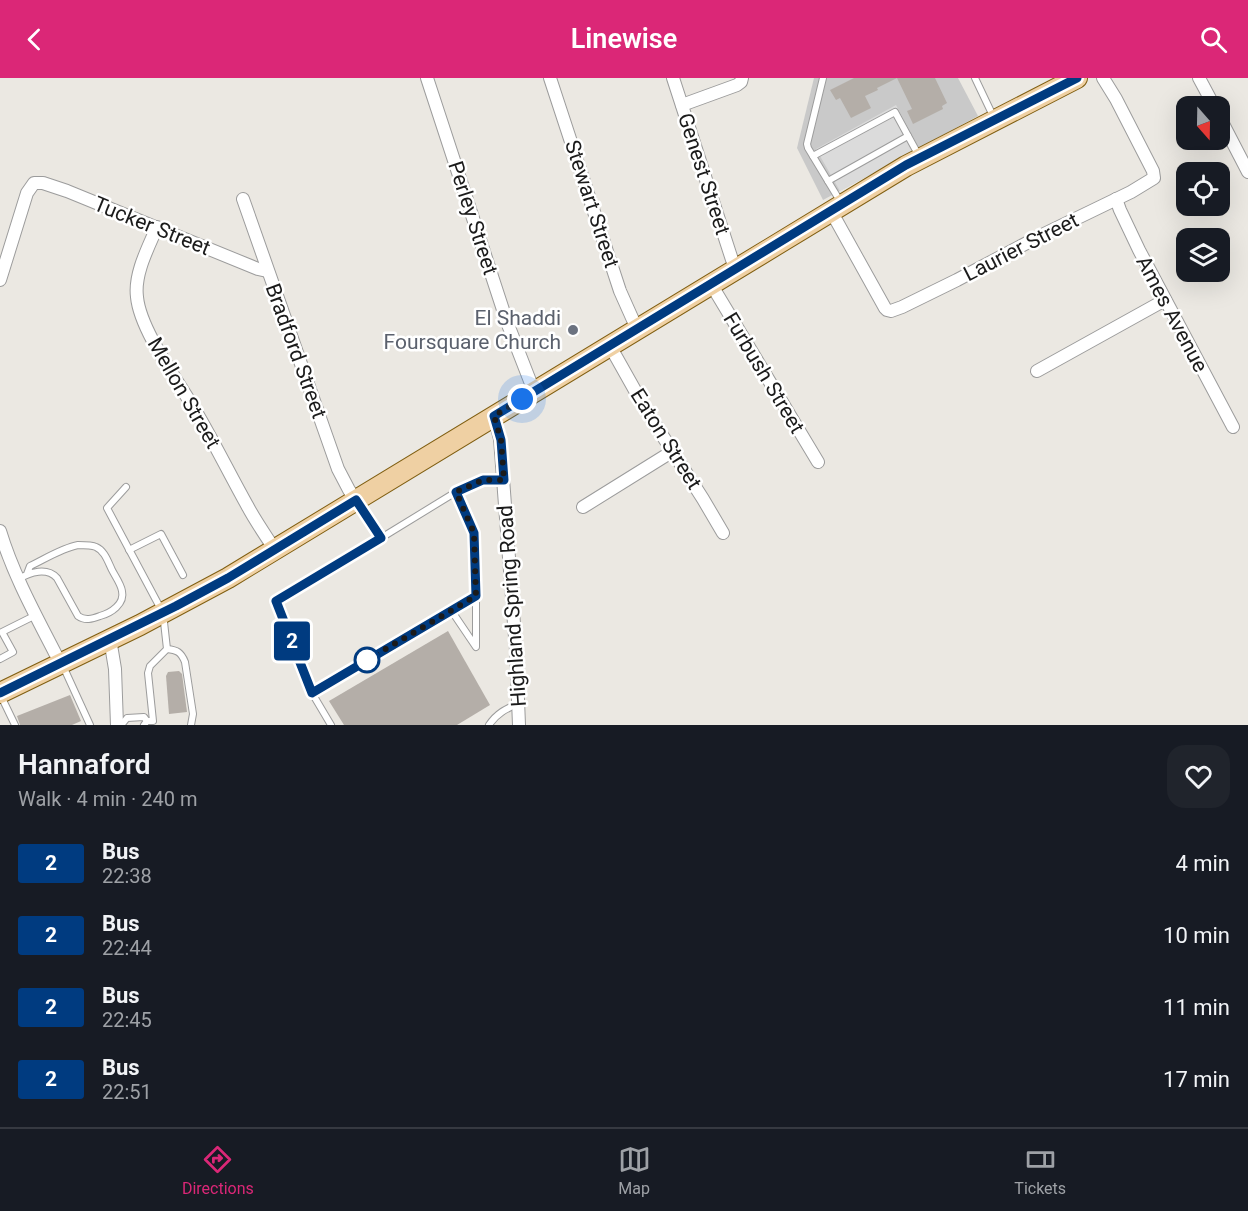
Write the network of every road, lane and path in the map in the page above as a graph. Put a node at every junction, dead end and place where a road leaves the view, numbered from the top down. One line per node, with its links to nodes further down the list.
1 (427, 78): 31 (street, Perley Street)
2 (550, 78): 28 (street, Stewart Street)
3 (673, 78): 11 (street, Genest Street)
4 (742, 78): 11 (street)
5 (823, 78): 15 (lane)
6 (975, 78): 12 (lane)
7 (1077, 78): 12 (main road)
8 (1102, 78): 19 (street, Laurier Street)
9 (1199, 78): 10 (street)
10 (1209, 96)
11 (682, 105): 23 (street, Genest Street)
12 (994, 119): 16 (main road)
13 (908, 136): 15 (lane); 16 (lane); 18 (lane)
14 (1230, 137): 17 (street)
15 (813, 156): 18 (lane)
16 (920, 158): 21 (main road)
17 (1248, 172)
18 (828, 181): 21 (lane)
19 (1116, 198): 21 (street, Laurier Street); 27 (street, Ames Avenue)
20 (243, 199): 24 (street, Bradford Street)
21 (836, 207): 23 (main road)
22 (157, 227): 24 (street, Tucker Street); 25 (street, Tucker Street); 45 (street, Mellon Street)
23 (735, 269): 26 (main road)
24 (267, 271): 39 (street, Bradford Street)
25 (0, 280)
26 (711, 284): 28 (main road); 35 (street, Furbush Street)
27 (1165, 300): 30 (street); 33 (street, Ames Avenue)
28 (637, 329): 29 (main road)
29 (610, 346): 31 (main road); 34 (street, Eaton Street)
30 (1036, 370)
31 (536, 391): 32 (main road)
32 (494, 416): 36 (street, Highland Spring Road); 39 (main road)
33 (1233, 427)
34 (673, 451): 40 (street); 42 (street, Eaton Street)
35 (818, 462)
36 (504, 480): 38 (lane); 59 (street, Highland Spring Road)
37 (126, 487): 44 (lane)
38 (456, 492): 43 (lane); 48 (lane)
39 (356, 500): 43 (lane); 45 (main road)
40 (583, 507)
41 (0, 531): 47 (street)
42 (723, 533)
43 (381, 538): 58 (lane)
44 (129, 550): 46 (lane); 50 (lane)
45 (275, 550): 50 (main road)
46 (183, 575)
47 (23, 576): 47 (lane); 51 (street)
48 (476, 596): 49 (lane); 49 (lane)
49 (451, 610): 58 (lane)
50 (163, 613): 53 (main road); 54 (lane)
51 (36, 615): 52 (lane); 56 (street)
52 (1, 633): 55 (lane)
53 (110, 639): 56 (main road); 61 (street)
54 (166, 649): 60 (lane); 64 (lane)
55 (0, 659)
56 (61, 663): 57 (main road); 63 (lane)
57 (0, 693): 62 (lane)
58 (312, 693): 65 (lane)
59 (519, 703): 66 (lane); 67 (street, Highland Spring Road)
60 (146, 723): 61 (lane)
61 (119, 724)
62 (15, 725)
63 (90, 725)
64 (191, 725)
65 (331, 725)
66 (489, 725)
67 (519, 725)

